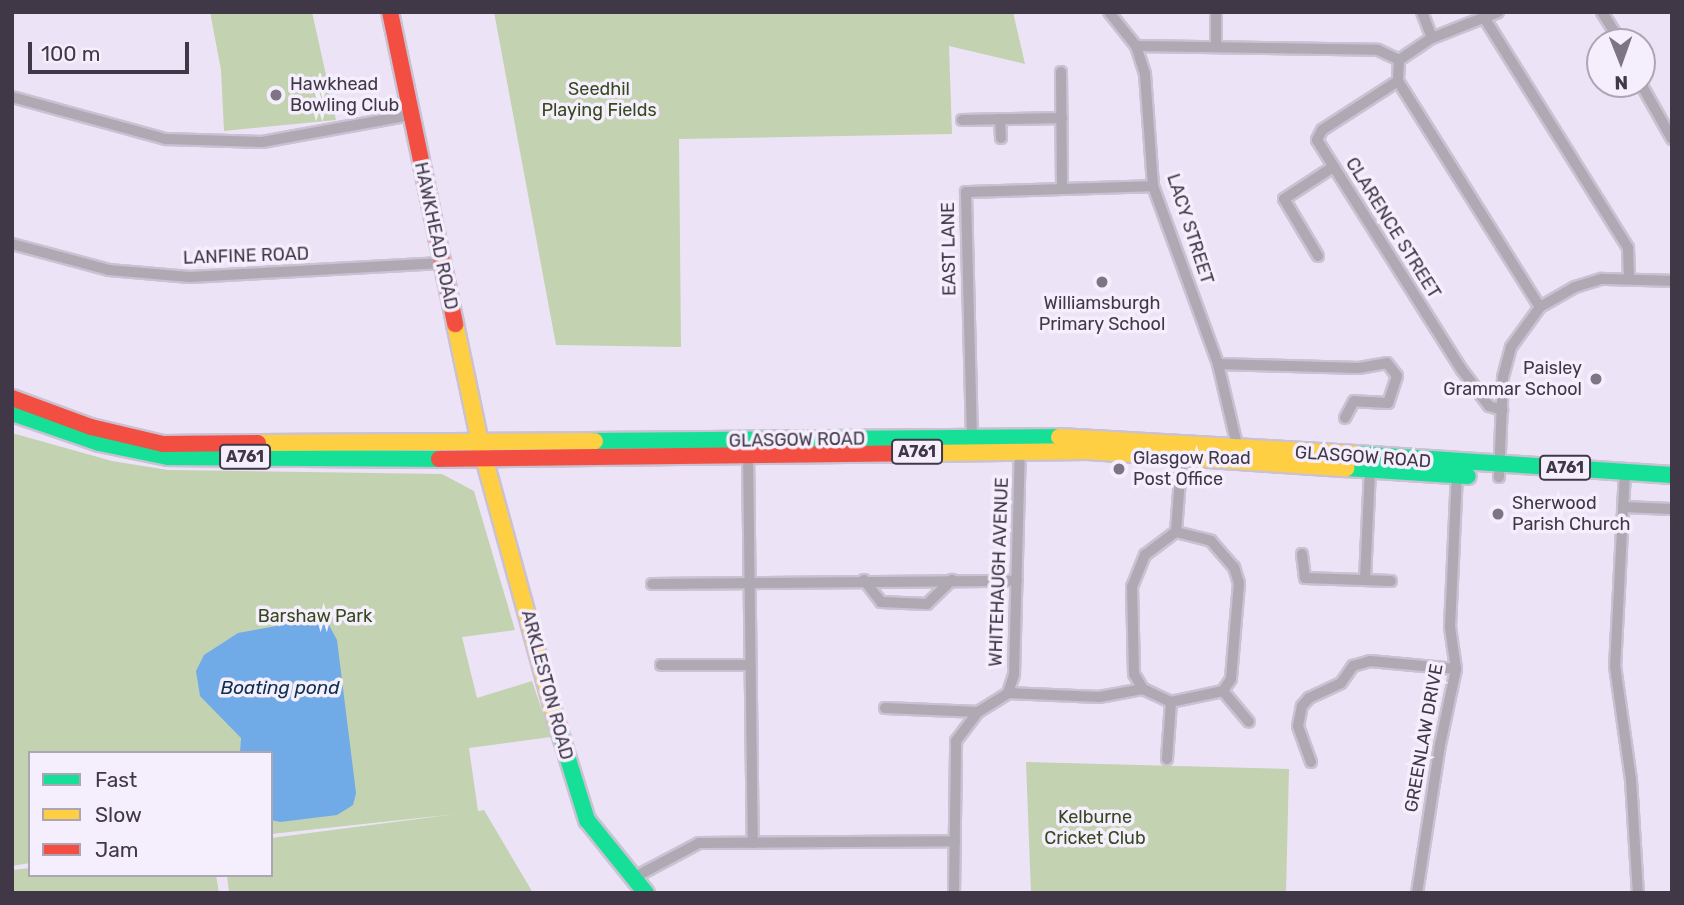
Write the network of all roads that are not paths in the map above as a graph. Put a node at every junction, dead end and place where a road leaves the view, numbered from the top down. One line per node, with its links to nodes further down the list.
1 (390, 12): 17 (main road, HAWKHEAD ROAD)
2 (1109, 12): 11 (street, LACY STREET)
3 (1216, 12): 10 (street)
4 (1422, 12): 9 (street)
5 (1498, 12): 7 (street)
6 (1602, 12): 8 (street)
7 (1485, 19): 9 (street); 29 (street)
8 (1612, 28)
9 (1432, 38): 12 (street)
10 (1216, 45): 11 (street); 12 (street)
11 (1136, 46): 24 (street, LACY STREET)
12 (1399, 60): 14 (street)
13 (1061, 72): 18 (street)
14 (1398, 81): 23 (street, CLARENCE STREET); 31 (street)
15 (12, 97): 17 (street)
16 (1649, 98): 22 (street)
17 (411, 116): 28 (main road, HAWKHEAD ROAD)
18 (1062, 118): 19 (street); 25 (street)
19 (1000, 119): 20 (street); 21 (street)
20 (962, 120)
21 (1001, 138)
22 (1672, 139)
23 (1333, 167): 27 (street); 34 (street, CLARENCE STREET)
24 (1153, 186): 25 (street, EAST LANE); 32 (street, LACY STREET)
25 (1062, 189): 37 (street, EAST LANE)
26 (12, 244): 28 (street, LANFINE ROAD)
27 (1318, 256)
28 (442, 263): 40 (main road, HAWKHEAD ROAD)
29 (1629, 279): 30 (street); 31 (street)
30 (1672, 281)
31 (1540, 307): 34 (street)
32 (1217, 364): 36 (street); 42 (street, LACY STREET)
33 (12, 398): 40 (main road, GLASGOW ROAD / A761)
34 (1502, 410): 45 (street)
35 (12, 412): 40 (main road, GLASGOW ROAD / A761)
36 (1345, 418)
37 (972, 444): 38 (main road, GLASGOW ROAD / A761); 39 (main road, GLASGOW ROAD / A761)
38 (1020, 444): 41 (main road, GLASGOW ROAD / A761); 56 (street, WHITEHAUGH AVENUE)
39 (748, 447): 40 (main road, GLASGOW ROAD / A761); 58 (street)
40 (482, 451): 74 (main road, ARKLESTON ROAD)
41 (1182, 451): 42 (main road, GLASGOW ROAD / A761); 51 (street)
42 (1237, 455): 43 (main road, GLASGOW ROAD / A761); 44 (main road, GLASGOW ROAD / A761)
43 (1457, 469): 44 (main road, GLASGOW ROAD / A761); 45 (main road, GLASGOW ROAD / A761); 62 (street, GREENLAW DRIVE)
44 (1370, 471): 55 (street, GLASGOW ROAD)
45 (1499, 471): 47 (main road, GLASGOW ROAD / A761)
46 (1672, 475): 47 (main road, GLASGOW ROAD / A761)
47 (1625, 477): 48 (main road, GLASGOW ROAD / A761); 49 (street)
48 (1672, 485)
49 (1623, 507): 50 (street); 77 (street)
50 (1672, 509)
51 (1176, 531): 63 (street); 64 (street)
52 (1302, 554): 55 (street)
53 (864, 580): 54 (street); 54 (street); 58 (street)
54 (952, 580): 56 (street)
55 (1365, 580): 57 (street)
56 (1017, 581): 65 (street, WHITEHAUGH AVENUE)
57 (1391, 581)
58 (748, 582): 59 (street); 61 (street)
59 (652, 584)
60 (662, 665): 61 (street)
61 (750, 665): 73 (street)
62 (1456, 669): 71 (street); 76 (street, GREENLAW DRIVE)
63 (1143, 689): 65 (street); 66 (street)
64 (1223, 691): 66 (street); 69 (street)
65 (1008, 693): 68 (street, WHITEHAUGH AVENUE)
66 (1171, 702): 70 (street)
67 (885, 708): 68 (street)
68 (978, 712): 72 (street, WHITEHAUGH AVENUE)
69 (1249, 722)
70 (1167, 759)
71 (1311, 762)
72 (955, 841): 73 (street); 75 (street, WHITEHAUGH AVENUE)
73 (752, 843): 74 (street)
74 (638, 888)
75 (954, 893)
76 (1417, 893)
77 (1638, 893)

